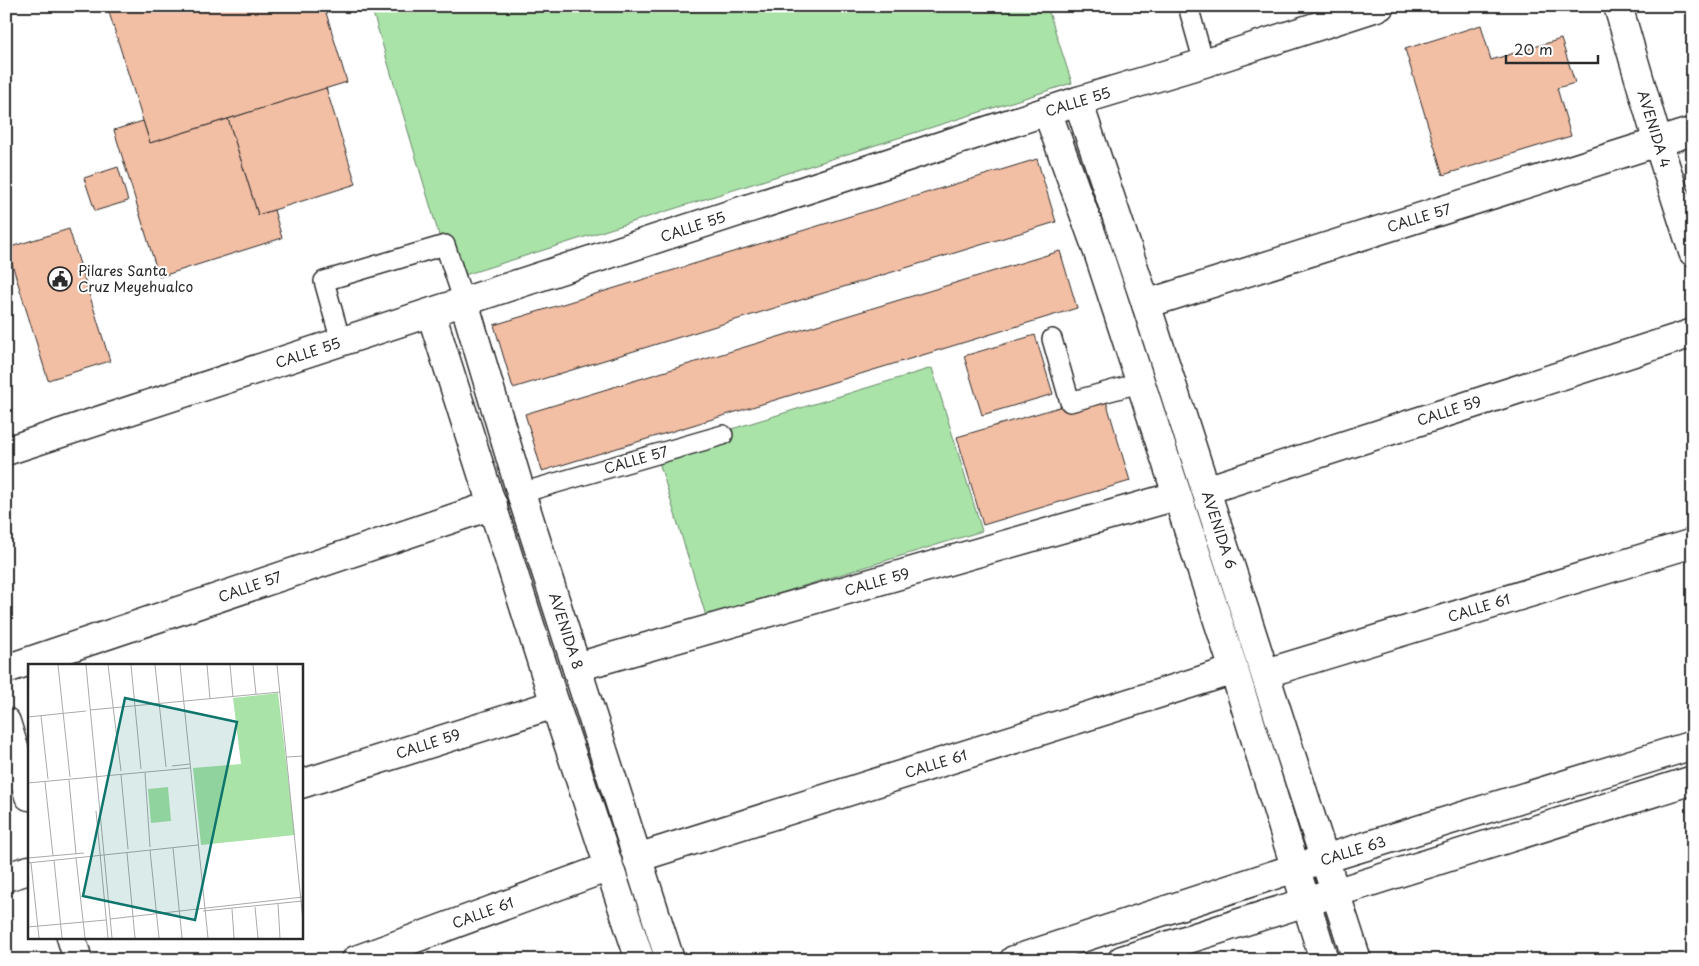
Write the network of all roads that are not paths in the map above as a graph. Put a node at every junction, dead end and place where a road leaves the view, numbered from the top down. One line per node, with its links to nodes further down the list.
1 (1188, 6): 4 (lane)
2 (1380, 6): 4 (street, CALLE 55)
3 (1618, 6): 8 (street, AVENIDA 4)
4 (1204, 63): 5 (street, CALLE 55)
5 (1078, 101): 6 (street, CALLE 55); 11 (street, AVENIDA 6)
6 (1047, 111): 10 (street, CALLE 55); 16 (street)
7 (1693, 131): 8 (street, CALLE 57)
8 (1658, 143): 9 (street, AVENIDA 4); 11 (street, CALLE 57)
9 (1693, 252)
10 (464, 302): 12 (street, CALLE 55); 15 (lane); 20 (street, AVENIDA 8)
11 (1146, 304): 19 (street, AVENIDA 6)
12 (431, 313): 15 (street, CALLE 55); 22 (street)
13 (1693, 333): 19 (street, CALLE 59)
14 (1052, 339): 16 (lane)
15 (341, 342): 18 (street, CALLE 55)
16 (1139, 383): 21 (street)
17 (723, 435): 20 (lane, CALLE 57)
18 (6, 451)
19 (1206, 490): 27 (street, AVENIDA 6)
20 (522, 493): 24 (street, AVENIDA 8)
21 (1176, 496): 24 (street, CALLE 59); 26 (street)
22 (493, 505): 25 (street, CALLE 57); 28 (street)
23 (1693, 543): 27 (street, CALLE 61)
24 (577, 667): 34 (street, AVENIDA 8)
25 (6, 670)
26 (1234, 670): 34 (street, CALLE 61); 37 (street)
27 (1266, 673): 35 (street, AVENIDA 6)
28 (555, 704): 32 (street, CALLE 59); 36 (street)
29 (6, 722): 33 (street)
30 (1693, 745): 35 (street, CALLE 63)
31 (1693, 780): 40 (street)
32 (302, 784)
33 (28, 793)
34 (637, 858): 46 (street, AVENIDA 8)
35 (1325, 860): 37 (street, CALLE 63); 40 (street, AVENIDA 6)
36 (609, 867): 44 (street, CALLE 61); 45 (street)
37 (1295, 868): 41 (street); 47 (street, CALLE 63)
38 (28, 870): 39 (street)
39 (6, 877)
40 (1335, 892): 41 (street); 50 (street, AVENIDA 6)
41 (1306, 901): 48 (street); 49 (street)
42 (71, 938): 43 (street)
43 (78, 960)
44 (356, 960)
45 (640, 960)
46 (670, 960)
47 (1014, 960)
48 (1122, 960)
49 (1324, 960)
50 (1357, 960)

